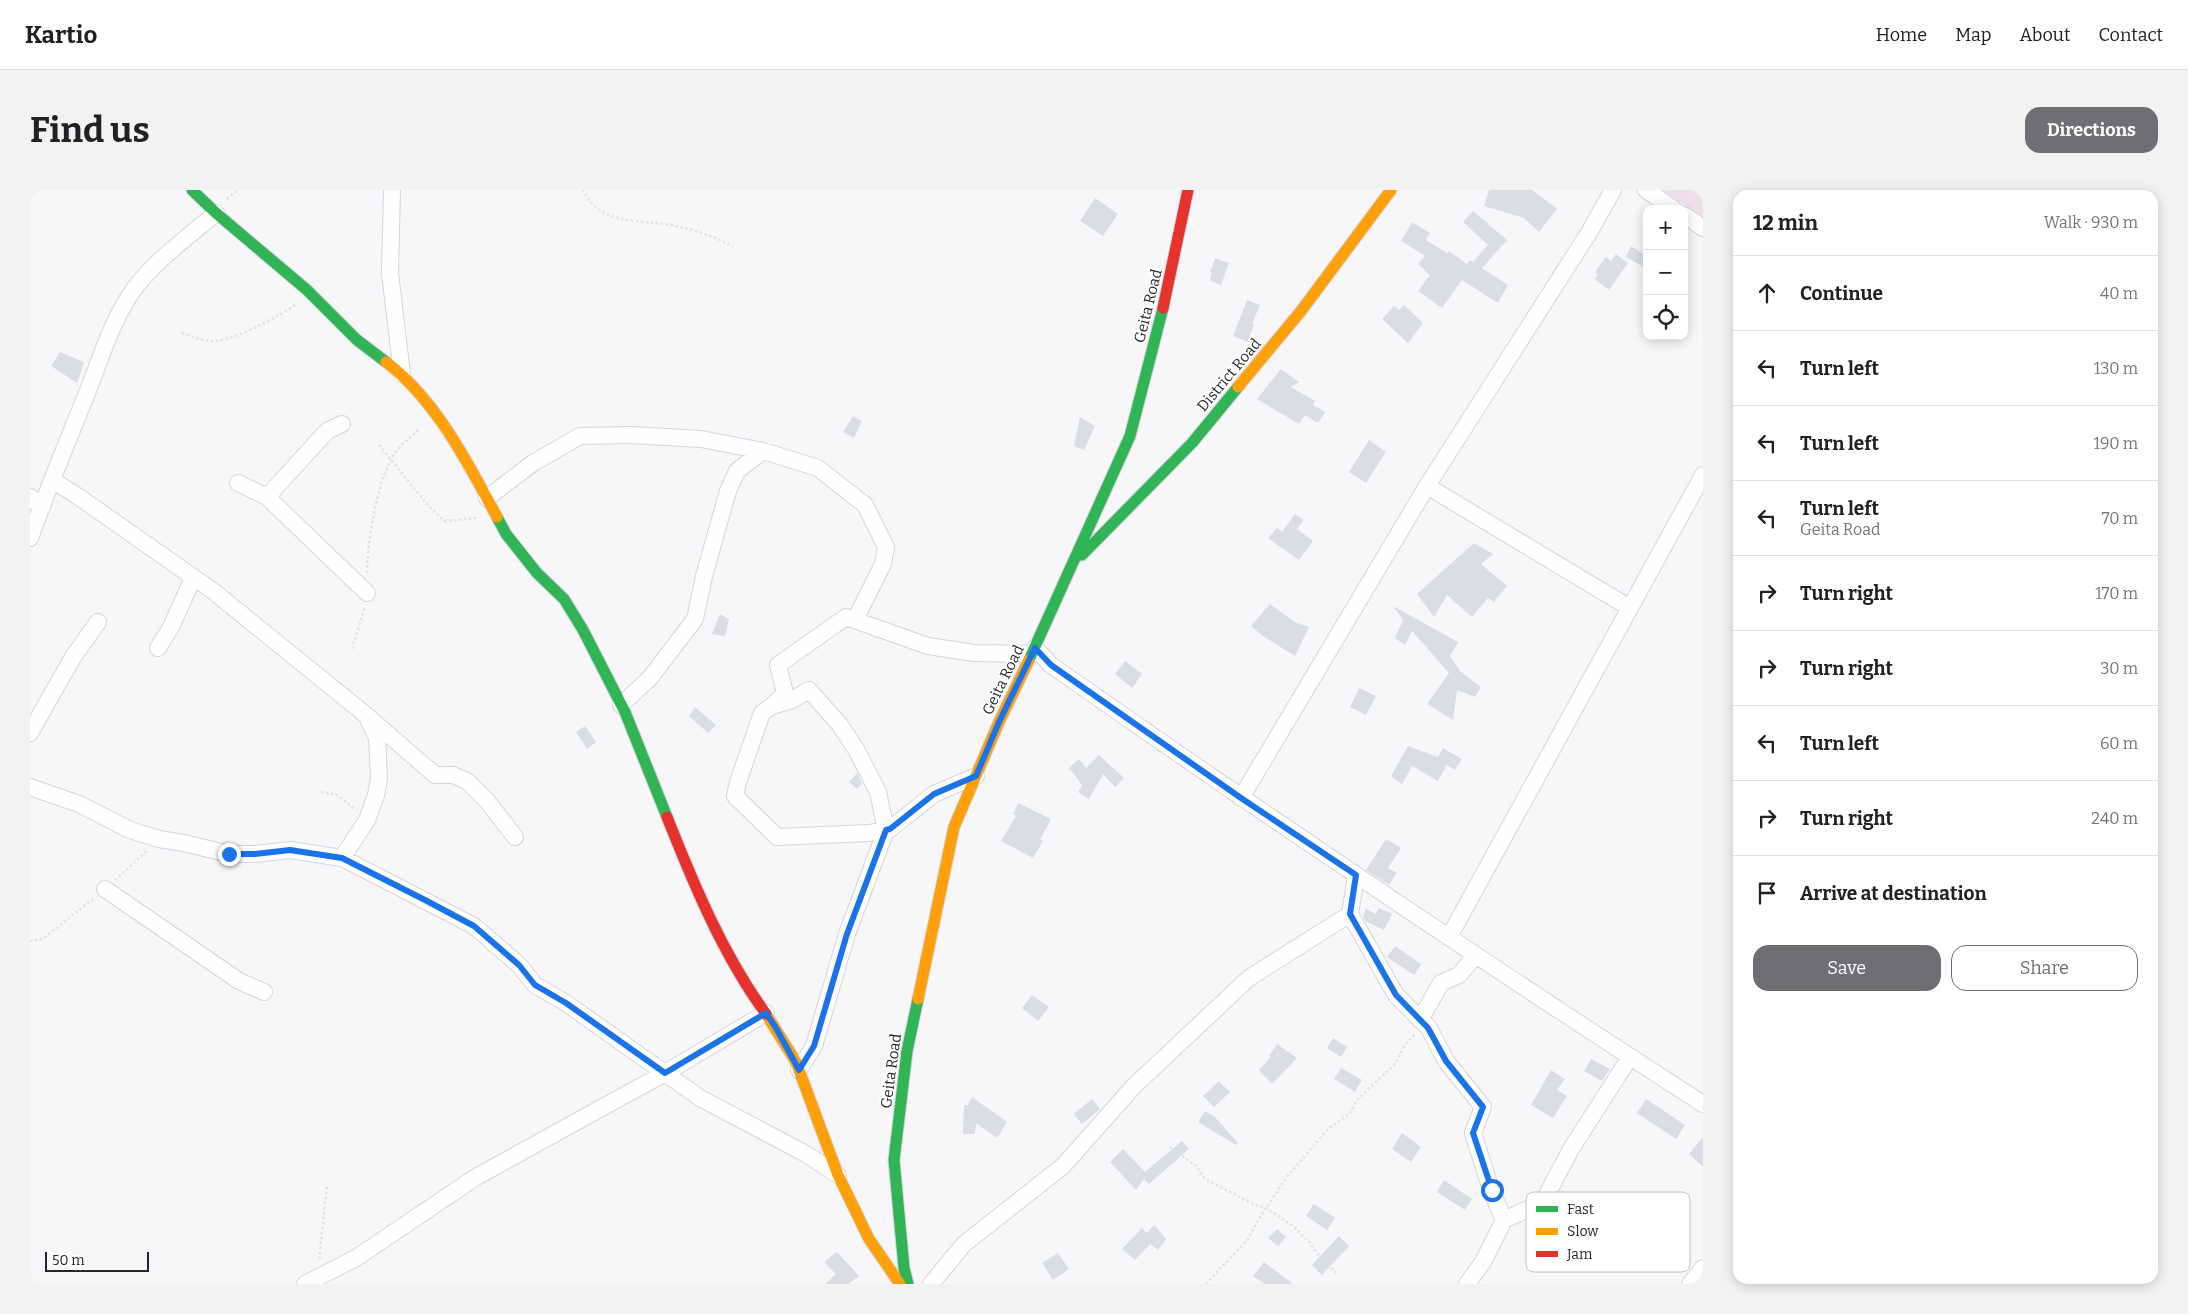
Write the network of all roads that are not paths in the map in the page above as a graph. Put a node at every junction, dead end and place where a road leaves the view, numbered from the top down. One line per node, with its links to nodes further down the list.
1 (192, 190): 8 (street)
2 (392, 190): 11 (street)
3 (1188, 190): 22 (street, Geita Road)
4 (1391, 190): 22 (street, District Road)
5 (1613, 190): 17 (street)
6 (1646, 190): 7 (street)
7 (1668, 205)
8 (216, 213): 11 (street); 15 (street)
9 (1688, 218): 10 (street)
10 (1703, 228)
11 (402, 374): 19 (street)
12 (342, 424): 18 (street)
13 (763, 451): 19 (street); 26 (street); 30 (street)
14 (1703, 475): 25 (street)
15 (52, 480): 20 (street); 23 (street)
16 (238, 483): 18 (street)
17 (1428, 486): 25 (street); 36 (street)
18 (267, 497): 24 (street)
19 (487, 498): 30 (street)
20 (36, 502): 21 (street)
21 (30, 538)
22 (1072, 564): 29 (street, Geita Road)
23 (193, 578): 28 (street); 32 (street)
24 (367, 593)
25 (1630, 608): 43 (street)
26 (855, 620): 29 (street); 31 (street)
27 (98, 622): 33 (street)
28 (158, 648)
29 (1033, 651): 34 (street, Geita Road); 36 (street)
30 (621, 705): 46 (street)
31 (772, 706): 37 (street); 37 (street)
32 (366, 715): 38 (street); 39 (street)
33 (30, 733)
34 (976, 776): 37 (street); 59 (street, Geita Road)
35 (30, 786): 39 (street)
36 (1241, 798): 40 (street)
37 (886, 830): 49 (street)
38 (515, 837)
39 (342, 858): 50 (street)
40 (1356, 875): 42 (street); 43 (street)
41 (105, 889): 45 (street)
42 (1350, 914): 47 (street); 60 (street)
43 (1450, 937): 44 (street)
44 (1476, 955): 47 (street); 48 (street)
45 (264, 992)
46 (766, 1013): 49 (street); 50 (street)
47 (1420, 1020): 55 (street)
48 (1630, 1057): 51 (street); 53 (street)
49 (799, 1070): 52 (street)
50 (665, 1073): 52 (street); 57 (street)
51 (1703, 1104)
52 (838, 1175): 58 (street)
53 (1548, 1192)
54 (1526, 1210): 55 (street)
55 (1504, 1220): 61 (street)
56 (1703, 1268): 62 (street)
57 (311, 1281)
58 (900, 1284)
59 (908, 1284)
60 (931, 1284)
61 (1467, 1284)
62 (1690, 1284)

